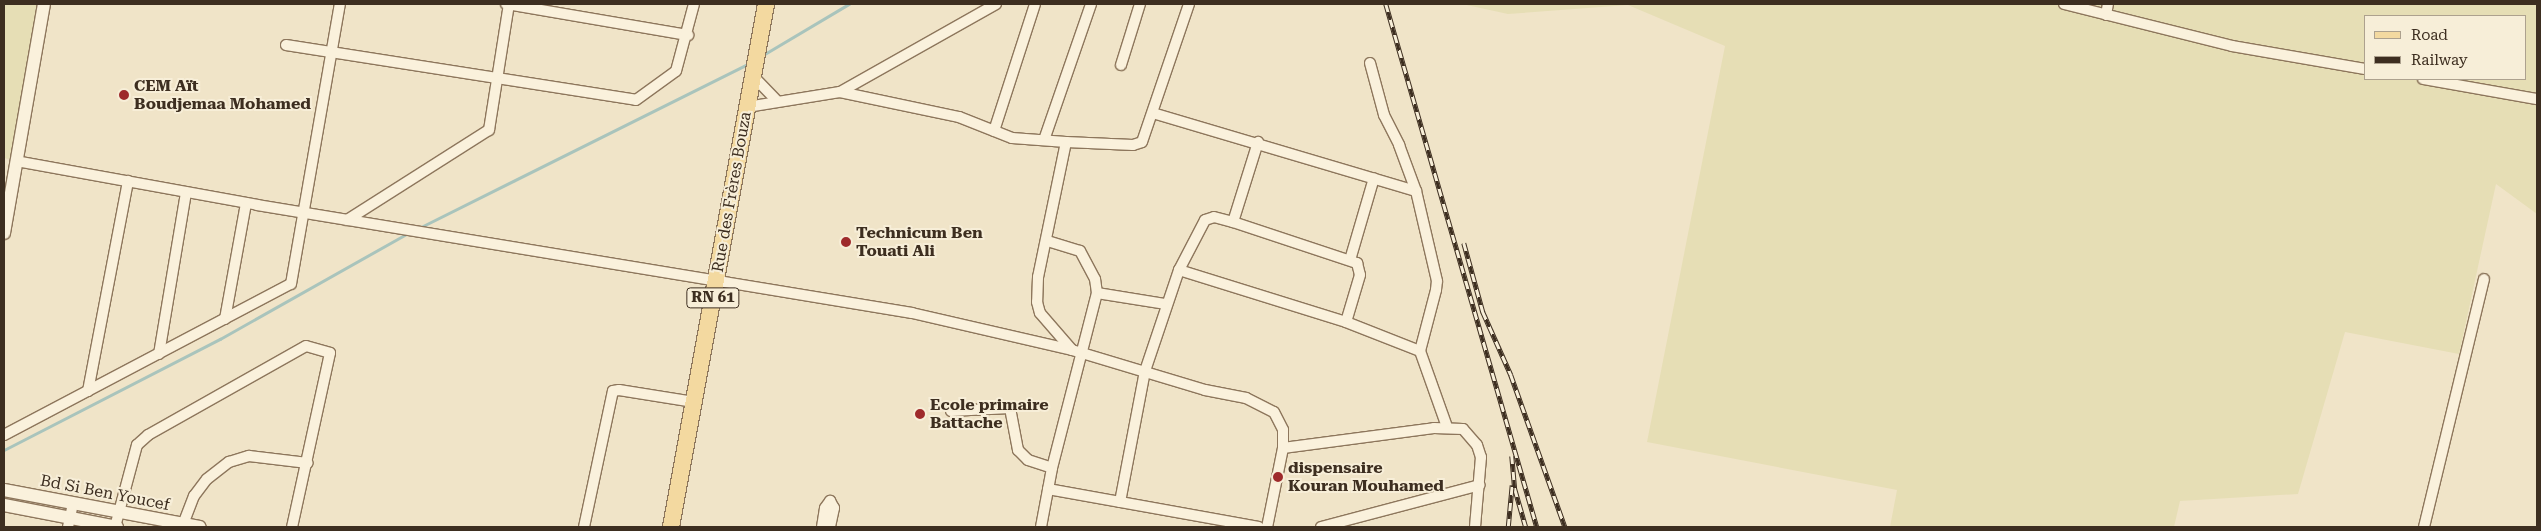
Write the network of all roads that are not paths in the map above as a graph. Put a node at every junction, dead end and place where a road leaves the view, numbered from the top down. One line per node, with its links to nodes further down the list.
1 (44, 4): 32 (street)
2 (340, 4): 16 (street)
3 (508, 4): 14 (street); 21 (street)
4 (694, 4): 14 (street)
5 (766, 4): 20 (main road, Rue des Frères Bouza / RN 61)
6 (996, 4): 23 (street)
7 (1035, 4): 28 (street)
8 (1092, 4): 29 (street)
9 (1140, 4): 18 (street)
10 (1190, 4): 27 (street)
11 (2064, 4): 13 (street)
12 (2108, 4): 13 (street)
13 (2106, 14): 19 (street)
14 (688, 35): 21 (street)
15 (286, 45): 16 (street)
16 (332, 52): 21 (street); 38 (street)
17 (1370, 63): 35 (street)
18 (1121, 65)
19 (2364, 69)
20 (753, 72): 25 (street); 26 (main road, Rue des Frères Bouza / RN 61)
21 (498, 78): 39 (street)
22 (2429, 80): 24 (street)
23 (840, 92): 25 (street); 28 (street)
24 (2537, 99)
25 (776, 100): 26 (street)
26 (747, 107): 46 (main road, Rue des Frères Bouza / RN 61)
27 (1153, 113): 30 (street); 31 (street)
28 (994, 131): 29 (street)
29 (1044, 140): 30 (street)
30 (1066, 142): 42 (street)
31 (1258, 142): 33 (street); 40 (street)
32 (16, 160): 34 (street); 41 (street)
33 (1374, 178): 35 (street); 43 (street)
34 (128, 181): 36 (street); 55 (street)
35 (1416, 191): 51 (street)
36 (186, 192): 37 (street); 53 (street)
37 (246, 203): 38 (street); 49 (street)
38 (303, 213): 39 (street); 49 (street)
39 (347, 220): 46 (street)
40 (1233, 222): 43 (street); 44 (street)
41 (4, 233)
42 (1047, 241): 47 (street); 52 (street)
43 (1350, 260): 50 (street)
44 (1179, 270): 48 (street); 50 (street)
45 (2484, 279): 85 (street)
46 (716, 280): 52 (street); 56 (main road, Rue des Frères Bouza / RN 61)
47 (1096, 293): 48 (street); 52 (street)
48 (1166, 304): 54 (street)
49 (225, 319): 53 (street)
50 (1346, 322): 51 (street)
51 (1420, 351): 58 (street)
52 (1076, 352): 54 (street); 62 (street)
53 (159, 354): 55 (street)
54 (1145, 371): 60 (street); 66 (street)
55 (88, 391): 59 (street)
56 (694, 402): 76 (street); 77 (main road, Rue des Frères Bouza / RN 61)
57 (951, 411): 62 (street)
58 (1447, 427): 60 (street); 63 (street)
59 (4, 436)
60 (1283, 443): 82 (street)
61 (308, 463): 69 (street); 72 (street); 75 (street)
62 (1052, 468): 64 (street)
63 (1480, 485): 83 (street); 84 (street)
64 (1048, 489): 66 (street); 80 (street)
65 (4, 490): 67 (street, Bd Si Ben Youcef)
66 (1120, 502): 81 (street)
67 (73, 504): 69 (street, Bd Si Ben Youcef); 71 (street)
68 (4, 505): 71 (street, Bd Si Ben Youcef)
69 (120, 512): 70 (street, Bd Si Ben Youcef); 73 (street)
70 (145, 522): 72 (street, Bd Si Ben Youcef)
71 (68, 523): 73 (street, Bd Si Ben Youcef)
72 (182, 526): 74 (street, Bd Si Ben Youcef)
73 (116, 527)
74 (200, 527)
75 (292, 527)
76 (584, 527)
77 (671, 527)
78 (822, 527): 79 (street)
79 (830, 527)
80 (1041, 527)
81 (1259, 527)
82 (1267, 527)
83 (1321, 527)
84 (1475, 527)
85 (2424, 527)

